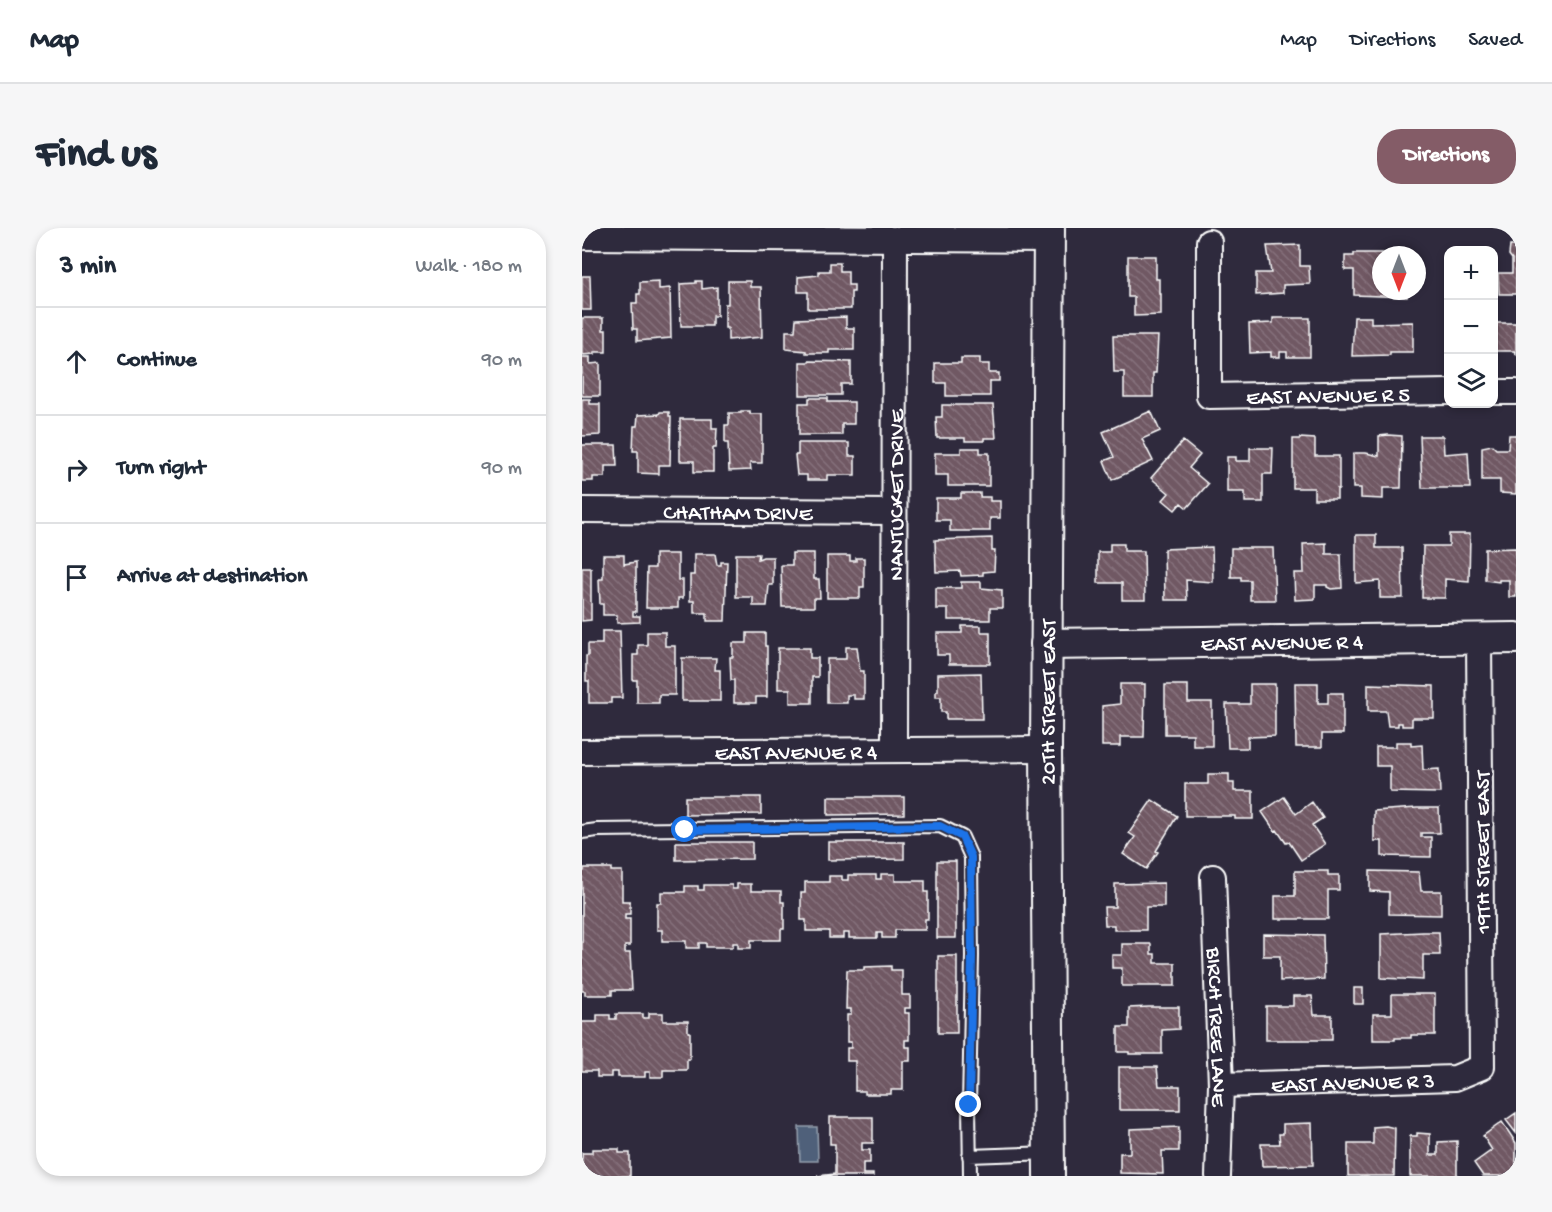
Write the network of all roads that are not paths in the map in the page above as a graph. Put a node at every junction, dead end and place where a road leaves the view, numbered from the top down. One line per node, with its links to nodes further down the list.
1 (1050, 234): 3 (street); 12 (street, 20TH STREET EAST)
2 (582, 237): 3 (street)
3 (895, 240): 9 (street, NANTUCKET DRIVE)
4 (1209, 242): 5 (street, EAST AVENUE R 5)
5 (1444, 392)
6 (1498, 392): 7 (street)
7 (1516, 392)
8 (582, 510): 9 (street, CHATHAM DRIVE)
9 (894, 512): 14 (street, NANTUCKET DRIVE)
10 (1479, 638): 11 (street, EAST AVENUE R 4); 12 (street, EAST AVENUE R 4); 18 (street, 19TH STREET EAST)
11 (1516, 638)
12 (1046, 644): 13 (street, 20TH STREET EAST)
13 (1046, 749): 14 (street, EAST AVENUE R 4); 21 (street, 20TH STREET EAST)
14 (894, 750): 15 (street, EAST AVENUE R 4)
15 (582, 752)
16 (582, 832): 20 (lane)
17 (1213, 877): 19 (street, BIRCH TREE LANE)
18 (1482, 1067): 19 (street, EAST AVENUE R 3)
19 (1221, 1085): 23 (street, BIRCH TREE LANE)
20 (969, 1156): 21 (lane); 22 (lane)
21 (1049, 1164)
22 (970, 1176)
23 (1218, 1176)

